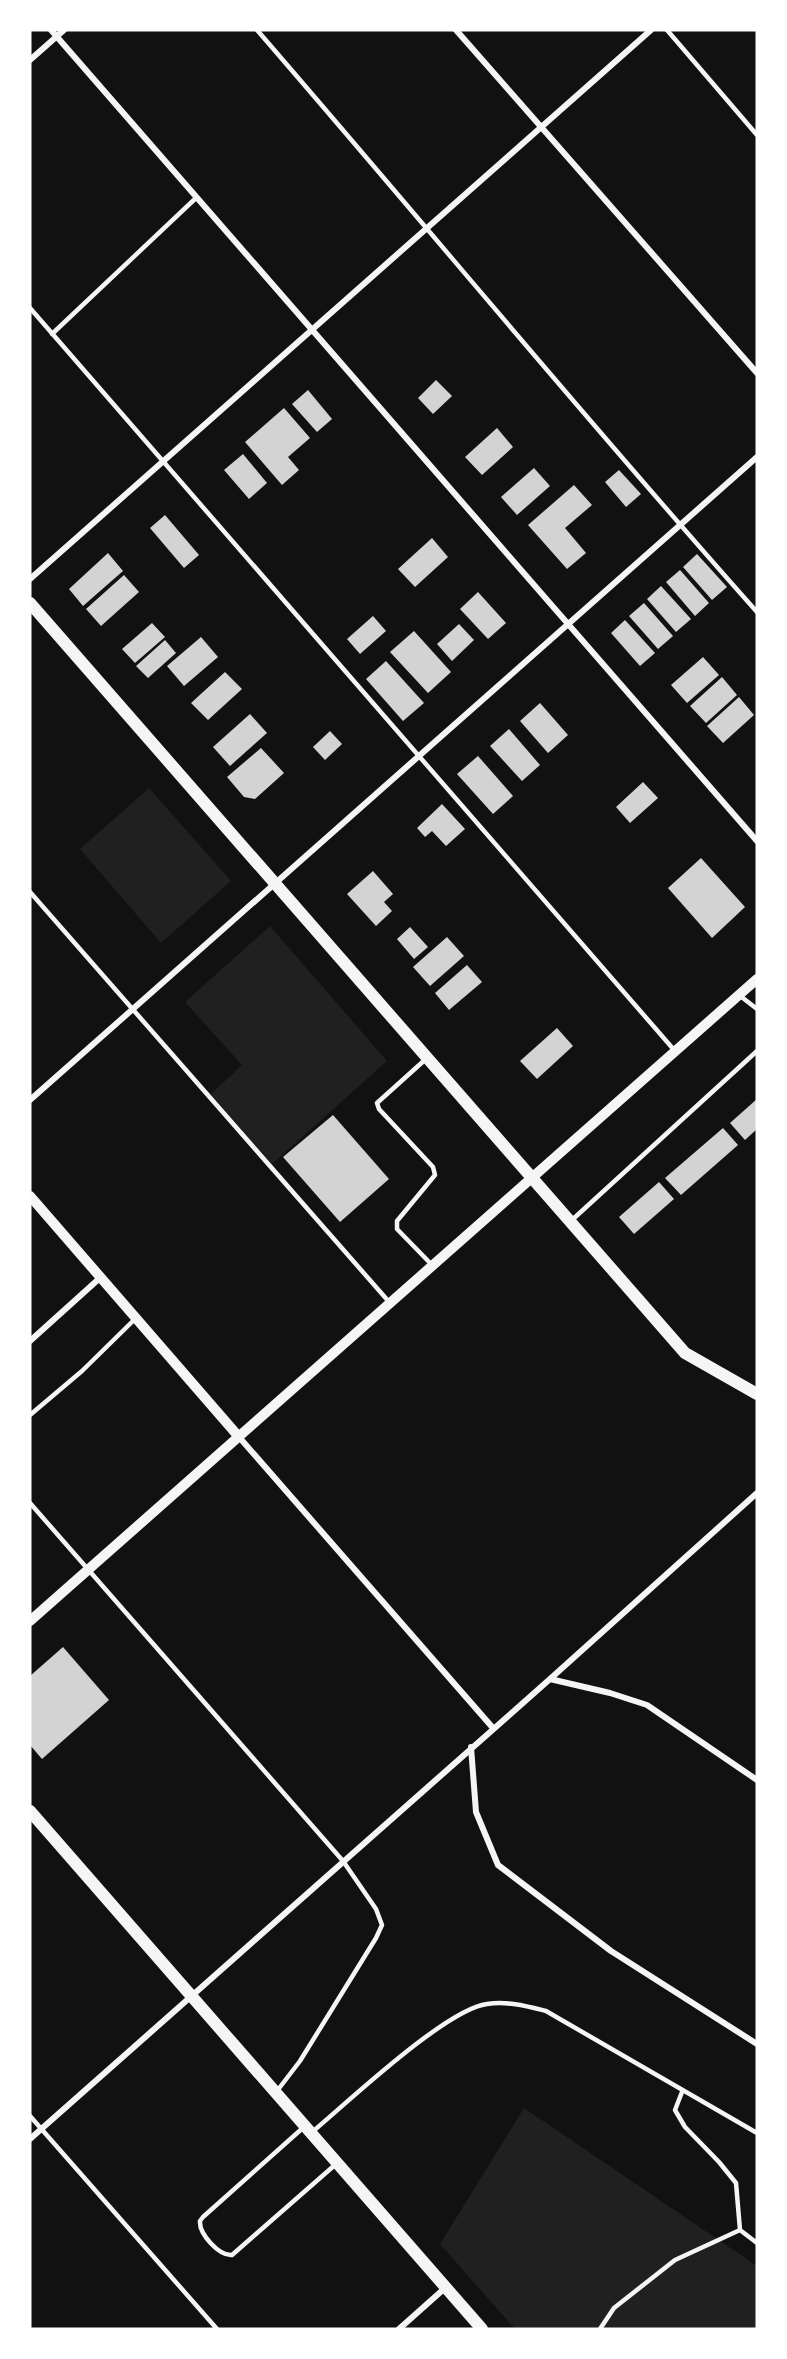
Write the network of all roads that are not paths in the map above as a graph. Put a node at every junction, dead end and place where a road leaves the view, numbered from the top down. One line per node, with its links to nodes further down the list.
1 (51, 30): 7 (street)
2 (64, 30): 7 (street)
3 (257, 30): 12 (lane)
4 (456, 30): 9 (street)
5 (651, 30): 9 (street)
6 (667, 30): 10 (lane)
7 (57, 36): 8 (street); 11 (street)
8 (30, 60)
9 (541, 127): 12 (street); 16 (street)
10 (757, 135)
11 (197, 197): 14 (street); 15 (lane)
12 (428, 227): 14 (street); 19 (lane)
13 (30, 308): 15 (lane)
14 (312, 330): 18 (street); 23 (street)
15 (52, 334): 18 (lane)
16 (757, 373)
17 (757, 457): 19 (street)
18 (163, 462): 20 (street); 24 (lane)
19 (680, 525): 22 (lane); 23 (street)
20 (30, 579)
21 (30, 603): 26 (main road)
22 (757, 612)
23 (568, 624): 24 (street); 25 (street)
24 (419, 756): 26 (street); 32 (lane)
25 (757, 841)
26 (275, 884): 30 (street); 34 (main road)
27 (30, 892): 30 (lane)
28 (757, 979): 29 (street)
29 (739, 995): 31 (lane); 32 (street)
30 (133, 1009): 35 (street); 41 (lane)
31 (757, 1009)
32 (675, 1051): 36 (street)
33 (757, 1051): 38 (lane)
34 (427, 1058): 36 (main road); 39 (lane)
35 (30, 1100)
36 (531, 1177): 38 (main road); 39 (street)
37 (30, 1196): 40 (street)
38 (570, 1222): 44 (main road)
39 (432, 1265): 41 (street)
40 (101, 1277): 42 (street); 43 (street)
41 (390, 1303): 46 (street)
42 (136, 1318): 45 (lane); 46 (street)
43 (30, 1341)
44 (757, 1394)
45 (30, 1415)
46 (239, 1437): 49 (street); 52 (street)
47 (757, 1493): 51 (street)
48 (30, 1503): 49 (lane)
49 (89, 1570): 50 (street); 56 (lane)
50 (30, 1621)
51 (550, 1679): 52 (street); 54 (street)
52 (493, 1728): 53 (street)
53 (471, 1747): 56 (street); 58 (street)
54 (757, 1780)
55 (30, 1811): 57 (main road)
56 (343, 1861): 57 (street); 60 (lane)
57 (191, 1996): 60 (main road); 62 (street)
58 (757, 2044)
59 (682, 2091): 63 (lane); 64 (lane); 67 (lane)
60 (276, 2093): 63 (main road)
61 (30, 2116): 62 (lane)
62 (41, 2129): 65 (street); 70 (lane)
63 (308, 2129): 66 (main road); 66 (lane)
64 (757, 2133)
65 (30, 2139)
66 (337, 2163): 69 (main road)
67 (740, 2230): 68 (lane); 73 (lane)
68 (757, 2243)
69 (446, 2287): 71 (street); 72 (main road)
70 (217, 2329)
71 (399, 2329)
72 (482, 2329)
73 (600, 2329)

